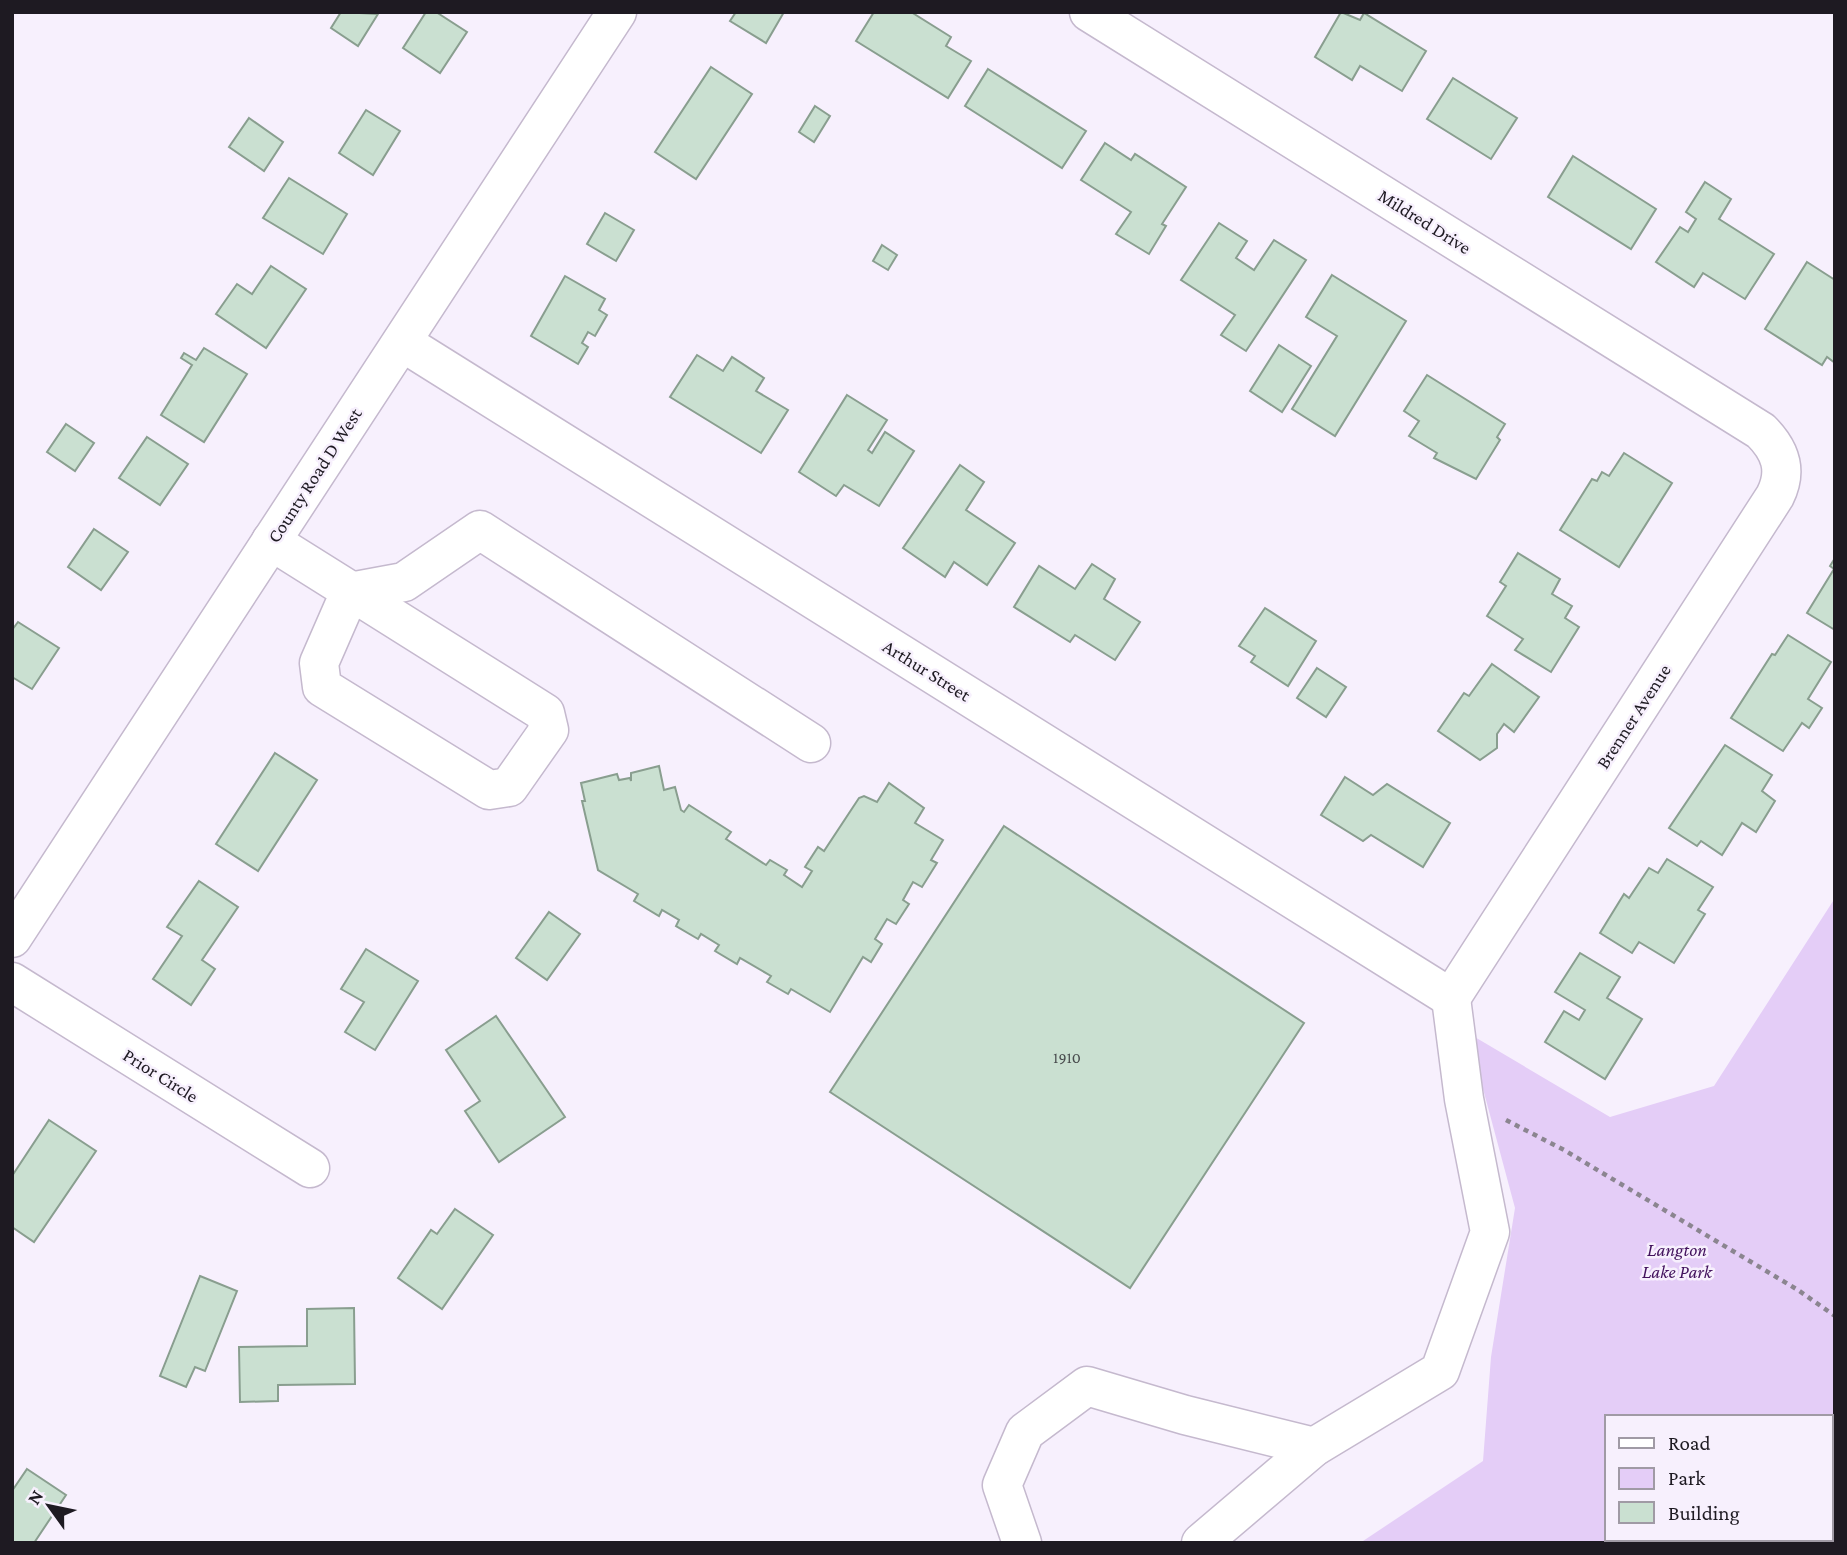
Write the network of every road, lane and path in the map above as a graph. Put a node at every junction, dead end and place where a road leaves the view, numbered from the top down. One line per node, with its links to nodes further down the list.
1 (617, 12): 3 (street, County Road D West)
2 (1089, 12): 4 (street, Mildred Drive)
3 (402, 342): 5 (street, County Road D West); 10 (street, Arthur Street)
4 (1761, 430): 10 (street, Brenner Avenue)
5 (271, 541): 6 (street); 8 (street, County Road D West)
6 (350, 592): 6 (street); 7 (street)
7 (811, 743)
8 (12, 939)
9 (12, 982): 12 (street, Prior Circle)
10 (1451, 998): 11 (street)
11 (1464, 1098): 13 (path); 14 (street)
12 (310, 1168)
13 (1835, 1315)
14 (1314, 1447): 15 (street); 16 (street)
15 (1022, 1543)
16 (1201, 1543)

